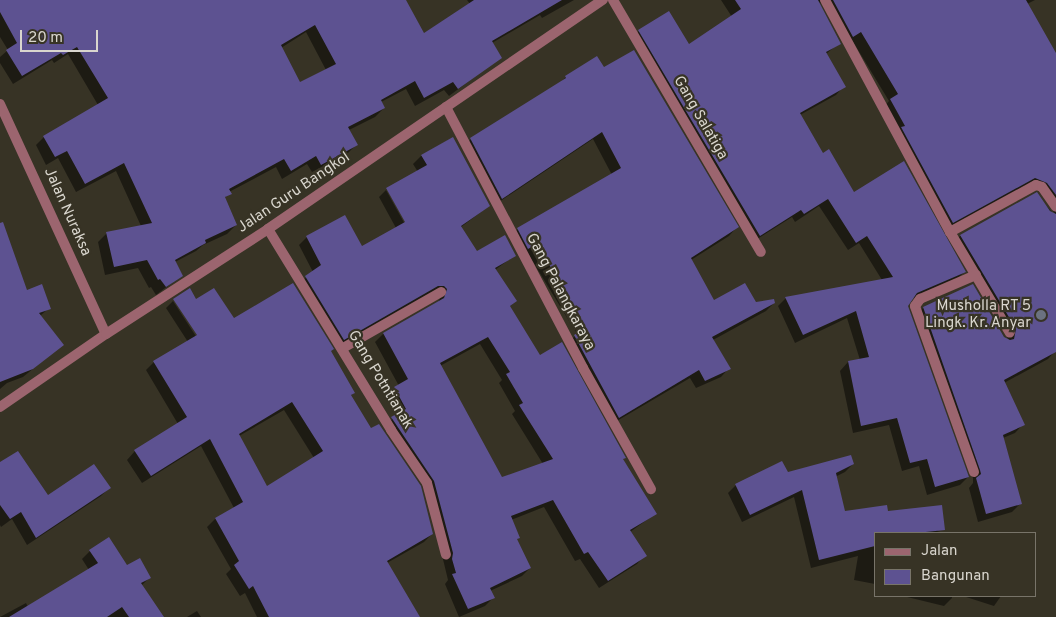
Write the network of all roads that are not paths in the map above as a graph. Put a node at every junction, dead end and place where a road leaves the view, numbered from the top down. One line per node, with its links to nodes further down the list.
1 (603, 0): 5 (street, Jalan Guru Bangkol)
2 (613, 0): 9 (street, Gang Salatiga)
3 (825, 0): 8 (street)
4 (0, 104): 12 (street, Jalan Nuraksa)
5 (446, 107): 7 (street, Jalan Guru Bangkol); 17 (street, Gang Palangkaraya)
6 (1056, 207): 8 (street)
7 (268, 229): 12 (street, Jalan Guru Bangkol); 14 (street, Gang Potntianak)
8 (950, 232): 10 (street)
9 (761, 252)
10 (976, 275): 13 (street); 16 (street)
11 (441, 292): 14 (street)
12 (106, 334): 15 (street, Jalan Guru Bangkol)
13 (1010, 334)
14 (343, 348): 18 (street, Gang Potntianak)
15 (0, 407)
16 (974, 472)
17 (651, 489)
18 (446, 556)

